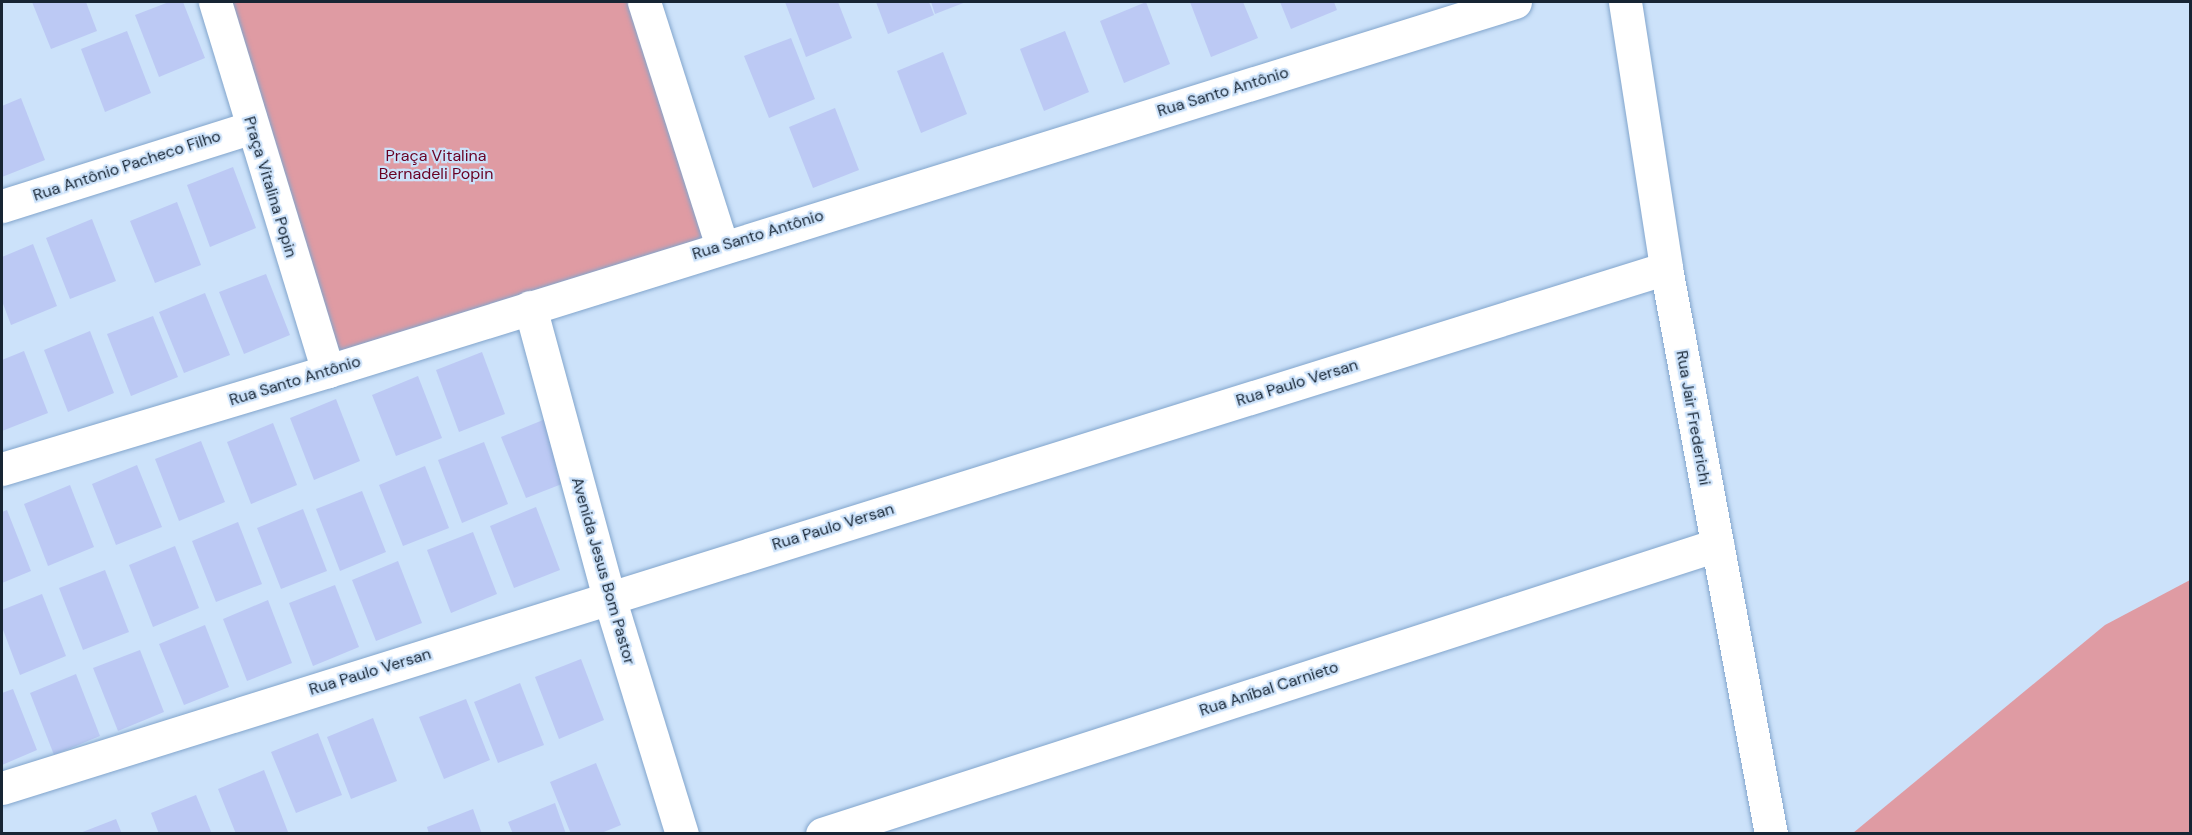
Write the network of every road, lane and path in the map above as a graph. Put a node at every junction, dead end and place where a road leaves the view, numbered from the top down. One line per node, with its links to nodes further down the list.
1 (215, 2): 5 (street, Praça Vitalina Popin)
2 (648, 2): 7 (street)
3 (1515, 2): 7 (street, Rua Santo Antônio)
4 (1624, 2): 8 (street, Rua Jair Frederichi)
5 (252, 127): 6 (street, Rua Antônio Pacheco Filho); 10 (street, Praça Vitalina Popin)
6 (2, 206)
7 (722, 246): 9 (street, Rua Santo Antônio)
8 (1666, 268): 12 (street, Rua Jair Frederichi); 13 (street, Rua Paulo Versan)
9 (530, 307): 10 (street, Rua Santo Antônio); 13 (street, Avenida Jesus Bom Pastor)
10 (328, 371): 11 (street, Rua Santo Antônio)
11 (2, 469)
12 (1717, 545): 16 (street, Rua Aníbal Carnieto); 17 (street, Rua Jair Frederichi)
13 (609, 597): 14 (street, Rua Paulo Versan); 15 (street, Avenida Jesus Bom Pastor)
14 (2, 788)
15 (682, 834)
16 (822, 834)
17 (1771, 834)

